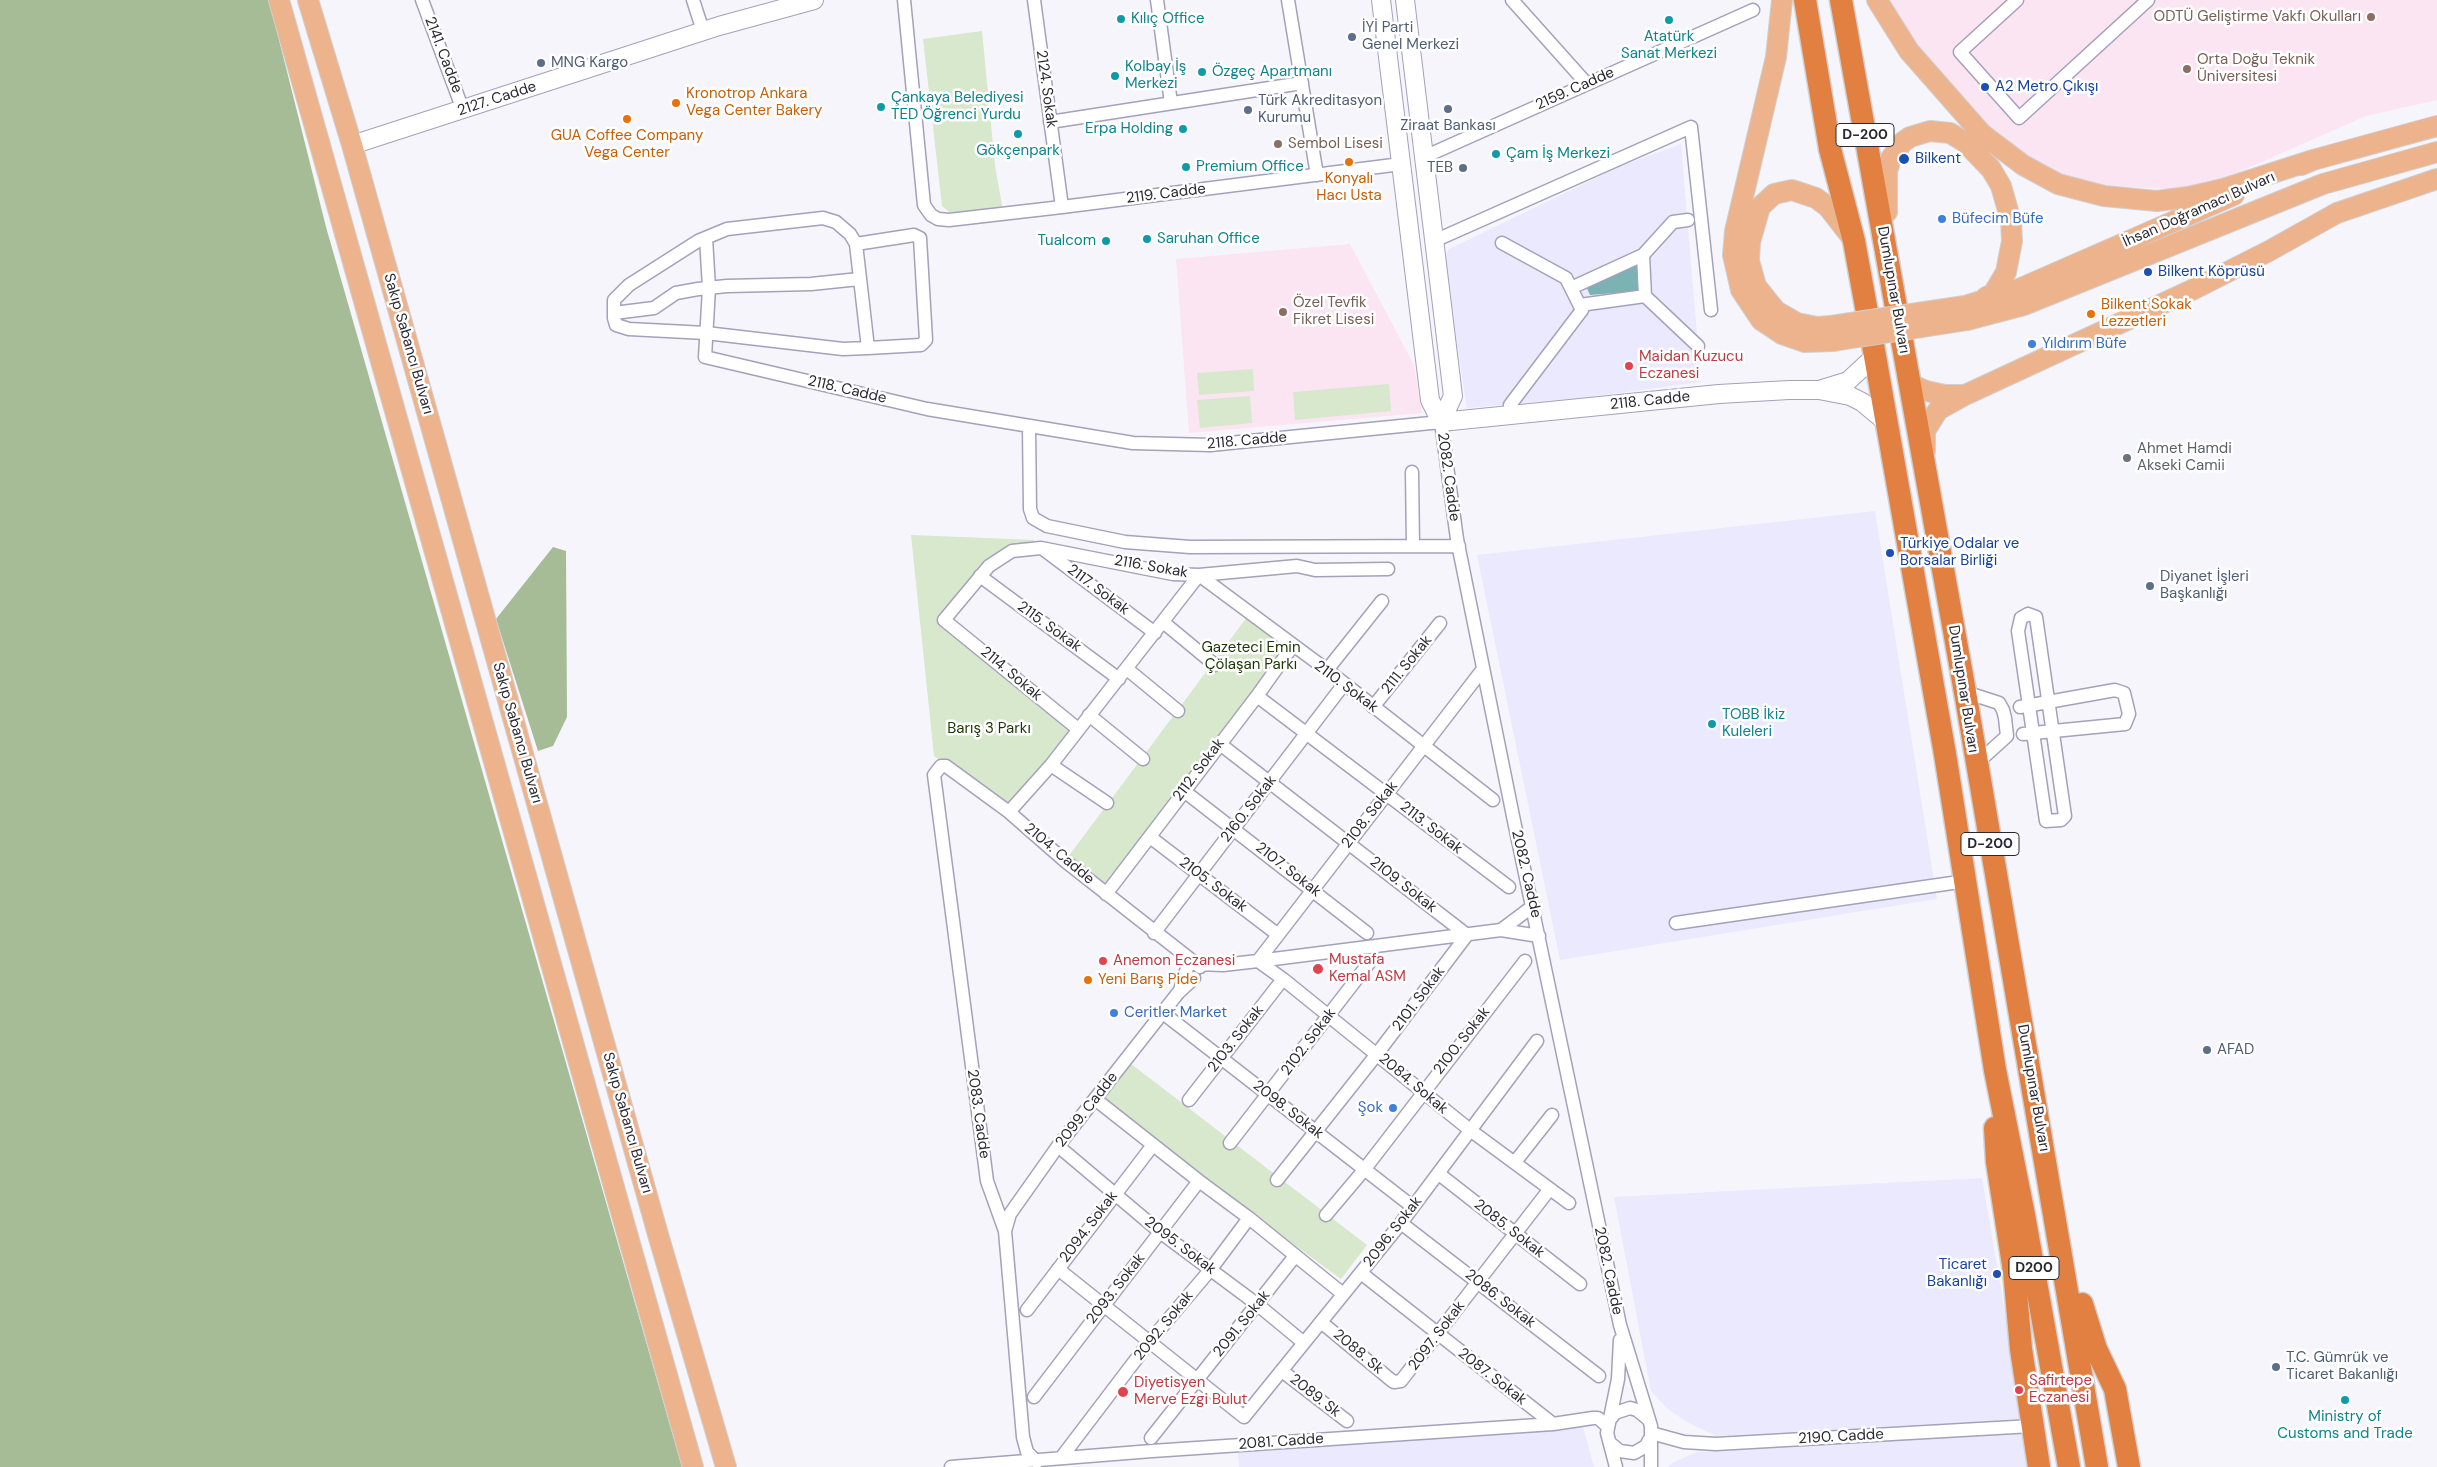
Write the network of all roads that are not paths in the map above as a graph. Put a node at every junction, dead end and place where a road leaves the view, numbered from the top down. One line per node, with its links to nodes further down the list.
1 (279, 0): 193 (main road, Sakıp Sabancı Bulvarı)
2 (308, 0): 27 (main road, Sakıp Sabancı Bulvarı)
3 (422, 0): 24 (street, 2141. Cadde)
4 (693, 0): 20 (street)
5 (814, 0): 20 (street, 2127. Cadde)
6 (904, 0): 34 (street, 2119. Cadde)
7 (1034, 0): 25 (street, 2124. Sokak)
8 (1157, 0): 23 (street)
9 (1288, 0): 21 (street)
10 (1381, 0): 31 (street)
11 (1405, 0): 29 (street)
12 (1512, 0): 22 (street)
13 (1782, 0): 55 (main road)
14 (1805, 0): 39 (highway, Dumlupınar Bulvarı / D-200)
15 (1841, 0): 45 (highway, Dumlupınar Bulvarı / D-200)
16 (1877, 0): 30 (main road)
17 (2017, 0): 18 (street)
18 (2148, 0)
19 (1753, 10): 22 (street, 2159. Cadde)
20 (703, 31): 24 (street, 2127. Cadde)
21 (1302, 83): 23 (street); 32 (street)
22 (1587, 84): 29 (street, 2159. Cadde)
23 (1171, 103): 25 (street)
24 (463, 110): 27 (street, 2127. Cadde)
25 (1050, 122): 34 (street, 2124. Sokak)
26 (2437, 126): 30 (main road, İhsan Doğramacı Bulvarı)
27 (352, 146): 194 (main road, Sakıp Sabancı Bulvarı)
28 (2437, 152): 53 (main road)
29 (1424, 157): 31 (street); 40 (street)
30 (2313, 160): 53 (main road, İhsan Doğramacı Bulvarı)
31 (1401, 164): 32 (street, 2119. Cadde); 43 (street)
32 (1317, 174): 34 (street, 2119. Cadde)
33 (2437, 179): 61 (main road)
34 (1062, 207)
35 (1688, 220): 44 (street)
36 (1478, 222): 37 (street); 40 (street); 51 (street)
37 (1490, 229)
38 (706, 238): 42 (street); 47 (street); 52 (street)
39 (1854, 240): 55 (main road); 58 (highway, Dumlupınar Bulvarı / D-200)
40 (1434, 241): 43 (street); 64 (street)
41 (1502, 242): 48 (street)
42 (856, 244): 46 (street); 57 (street)
43 (1412, 251): 64 (street)
44 (1643, 255): 48 (street); 49 (street)
45 (1889, 269): 53 (main road); 59 (highway, Dumlupınar Bulvarı / D-200)
46 (859, 279): 47 (street); 57 (street)
47 (708, 288): 52 (street); 54 (street)
48 (1571, 288): 50 (street)
49 (1645, 296): 50 (street); 56 (street)
50 (1580, 304): 62 (street)
51 (1711, 310)
52 (614, 313): 54 (street)
53 (1966, 313): 55 (main road, bridge)
54 (706, 333): 57 (street); 65 (street, 2118. Cadde)
55 (1832, 334)
56 (1698, 346)
57 (868, 348)
58 (1875, 356): 60 (street); 63 (highway, Dumlupınar Bulvarı / D-200)
59 (1910, 384): 61 (main road); 67 (highway, Dumlupınar Bulvarı / D-200)
60 (1819, 390): 63 (street); 64 (street, 2118. Cadde)
61 (1965, 395): 67 (main road)
62 (1510, 405)
63 (1885, 421): 112 (highway, Dumlupınar Bulvarı / D-200)
64 (1441, 422): 65 (street, 2118. Cadde); 69 (street, 2082. Cadde)
65 (1029, 428): 68 (street)
66 (1412, 472): 68 (street)
67 (1926, 480): 85 (highway, Dumlupınar Bulvarı / D-200)
68 (1413, 546): 69 (street)
69 (1459, 546): 81 (street, 2082. Cadde)
70 (1041, 548): 72 (street, 2116. Sokak); 73 (street, 2116. Sokak); 78 (street, 2117. Sokak)
71 (1388, 569): 72 (street, 2116. Sokak)
72 (1199, 575): 76 (street); 79 (street, 2110. Sokak)
73 (980, 576): 75 (street, 2116. Sokak); 83 (street, 2115. Sokak)
74 (1382, 601): 82 (street)
75 (944, 620): 92 (street, 2114. Sokak)
76 (1163, 622): 78 (street); 80 (street)
77 (1440, 623): 88 (street, 2111. Sokak)
78 (1155, 633): 83 (street)
79 (1292, 647): 82 (street, 2110. Sokak); 86 (street, 2112. Sokak)
80 (1215, 665)
81 (1482, 669): 97 (street, 2108. Sokak); 116 (street, 2082. Cadde)
82 (1327, 670): 84 (street, 2110. Sokak)
83 (1123, 674): 90 (street); 91 (street)
84 (1344, 684): 88 (street, 2110. Sokak); 94 (street, 2160. Sokak)
85 (1965, 692): 99 (highway, Dumlupınar Bulvarı / D-200); 99 (street)
86 (1257, 696): 94 (street, 2113. Sokak); 96 (street, 2112. Sokak)
87 (2048, 702): 89 (street); 89 (street); 93 (street); 93 (street)
88 (1373, 706): 97 (street, 2110. Sokak)
89 (2024, 706): 95 (street)
90 (1178, 711)
91 (1089, 715): 92 (street); 98 (street)
92 (1078, 729): 100 (street)
93 (2052, 731): 95 (street); 95 (street)
94 (1307, 734): 102 (street, 2160. Sokak); 104 (street, 2113. Sokak)
95 (2028, 734)
96 (1220, 744): 102 (street, 2109. Sokak); 103 (street, 2112. Sokak)
97 (1423, 746): 104 (street, 2108. Sokak); 105 (street, 2110. Sokak)
98 (1143, 759)
99 (1976, 764): 154 (highway, Dumlupınar Bulvarı / D-200)
100 (1051, 765): 106 (street); 107 (street)
101 (946, 766): 107 (street, 2104. Cadde); 158 (street, 2083. Cadde)
102 (1270, 782): 108 (street, 2160. Sokak); 110 (street, 2109. Sokak)
103 (1184, 791): 108 (street, 2107. Sokak); 109 (street, 2112. Sokak)
104 (1386, 793): 110 (street, 2108. Sokak); 113 (street, 2113. Sokak)
105 (1493, 800)
106 (1107, 803)
107 (1009, 812): 115 (street, 2104. Cadde)
108 (1234, 829): 111 (street, 2160. Sokak); 114 (street, 2107. Sokak)
109 (1150, 837): 111 (street, 2105. Sokak); 115 (street, 2112. Sokak)
110 (1348, 843): 114 (street, 2108. Sokak); 122 (street, 2109. Sokak)
111 (1198, 873): 119 (street, 2160. Sokak); 121 (street, 2105. Sokak)
112 (1966, 880): 117 (street); 134 (highway, Dumlupınar Bulvarı / D200)
113 (1510, 887)
114 (1312, 889): 120 (street, 2107. Sokak); 121 (street, 2108. Sokak)
115 (1106, 894): 119 (street, 2104. Cadde)
116 (1533, 906): 118 (street); 123 (street, 2082. Cadde)
117 (1676, 923)
118 (1502, 930): 122 (street); 123 (street)
119 (1154, 933): 127 (street, 2104. Cadde)
120 (1367, 933)
121 (1277, 934): 124 (street, 2108. Sokak)
122 (1467, 935): 124 (street); 132 (street, 2101. Sokak)
123 (1539, 936): 173 (street, 2082. Cadde)
124 (1258, 961): 127 (street); 128 (street, 2084. Sokak)
125 (1525, 961): 135 (street, 2100. Sokak)
126 (1370, 964): 130 (street, 2102. Sokak)
127 (1193, 971): 129 (street, 2099. Cadde)
128 (1283, 979): 130 (street, 2084. Sokak); 133 (street, 2103. Sokak)
129 (1163, 1013): 133 (street, 2098. Sokak); 137 (street, 2099. Cadde)
130 (1329, 1016): 132 (street, 2084. Sokak); 136 (street, 2102. Sokak)
131 (1536, 1041): 140 (street, 2096. Sokak)
132 (1377, 1054): 135 (street, 2084. Sokak); 141 (street, 2101. Sokak)
133 (1221, 1057): 136 (street, 2098. Sokak); 138 (street, 2103. Sokak)
134 (1995, 1070): 164 (highway, Dumlupınar Bulvarı); 200 (highway, Dumlupınar Bulvarı / D200)
135 (1422, 1092): 140 (street, 2084. Sokak); 146 (street, 2100. Sokak)
136 (1269, 1095): 141 (street, 2098. Sokak); 142 (street, 2102. Sokak)
137 (1095, 1099): 143 (street); 144 (street, 2099. Cadde)
138 (1189, 1100)
139 (1552, 1115): 145 (street)
140 (1470, 1130): 145 (street, 2084. Sokak); 147 (street, 2096. Sokak)
141 (1316, 1133): 146 (street, 2098. Sokak); 148 (street, 2101. Sokak)
142 (1230, 1143)
143 (1153, 1145): 149 (street); 151 (street, 2094. Sokak)
144 (1058, 1146): 151 (street, 2095. Sokak); 158 (street, 2099. Cadde)
145 (1515, 1162): 150 (street, 2084. Sokak)
146 (1364, 1170): 153 (street, 2098. Sokak); 155 (street, 2100. Sokak)
147 (1438, 1174): 153 (street, 2096. Sokak); 160 (street, 2085. Sokak)
148 (1277, 1180)
149 (1199, 1181): 156 (street); 159 (street, 2093. Sokak)
150 (1549, 1190): 152 (street, 2084. Sokak); 160 (street, 2097. Sokak)
151 (1114, 1194): 159 (street, 2095. Sokak); 162 (street, 2094. Sokak)
152 (1570, 1203)
153 (1412, 1207): 157 (street, 2096. Sokak)
154 (2055, 1209): 180 (highway, Dumlupınar Bulvarı / D200); 203 (highway)
155 (1326, 1215)
156 (1249, 1218): 161 (street); 163 (street, 2092. Sokak)
157 (1402, 1223): 165 (street, 2096. Sokak); 166 (street, 2086. Sokak)
158 (1005, 1231): 192 (street, 2083. Cadde)
159 (1160, 1232): 163 (street, 2095. Sokak); 169 (street, 2093. Sokak)
160 (1515, 1234): 166 (street, 2097. Sokak); 167 (street, 2085. Sokak)
161 (1295, 1256): 168 (street); 170 (street, 2091. Sokak)
162 (1058, 1269): 169 (street); 171 (street, 2094. Sokak)
163 (1211, 1269): 170 (street, 2095. Sokak); 175 (street, 2092. Sokak)
164 (2014, 1271): 187 (highway, Dumlupınar Bulvarı); 199 (highway)
165 (1361, 1273): 168 (street, 2096. Sokak); 174 (street, 2087. Sokak)
166 (1478, 1282): 174 (street, 2097. Sokak); 178 (street, 2086. Sokak)
167 (1580, 1284)
168 (1343, 1294): 172 (street, 2096. Sokak)
169 (1103, 1305): 175 (street); 182 (street, 2093. Sokak)
170 (1258, 1305): 176 (street, 2095. Sokak); 179 (street, 2091. Sokak)
171 (1027, 1310)
172 (1321, 1322): 176 (street, 2096. Sokak); 181 (street, 2088. Sk)
173 (1620, 1325): 183 (street, 2082. Cadde); 186 (street, 2082. Cadde)
174 (1437, 1334): 181 (street, 2097. Sokak); 185 (street, 2087. Sokak)
175 (1150, 1342): 179 (street); 191 (street, 2092. Sokak)
176 (1304, 1343): 177 (street, 2096. Sokak)
177 (1282, 1371): 179 (street, 2096. Sokak); 184 (street, 2089. Sk)
178 (1599, 1376)
179 (1198, 1378): 189 (street, 2091. Sokak)
180 (2082, 1378): 201 (highway, Dumlupınar Bulvarı / D200); 202 (highway, Dumlupınar Bulvarı)
181 (1394, 1382)
182 (1034, 1397)
183 (1648, 1419): 186 (street); 188 (street, 2082. Cadde)
184 (1347, 1421)
185 (1553, 1424): 186 (street, 2081. Cadde); 191 (street, 2081. Cadde)
186 (1607, 1426): 190 (street, 2082. Cadde)
187 (2032, 1426): 188 (street, 2190. Cadde); 198 (highway, Dumlupınar Bulvarı)
188 (1650, 1436): 190 (street); 197 (street, 2082. Cadde)
189 (1150, 1438)
190 (1609, 1441): 196 (street, 2082. Cadde)
191 (1061, 1458): 192 (street, 2081. Cadde)
192 (1037, 1462): 195 (street, 2081. Cadde)
193 (693, 1467)
194 (726, 1467)
195 (952, 1467)
196 (1616, 1467)
197 (1651, 1467)
198 (2040, 1467)
199 (2053, 1467)
200 (2069, 1467)
201 (2098, 1467)
202 (2112, 1467)
203 (2129, 1467)

